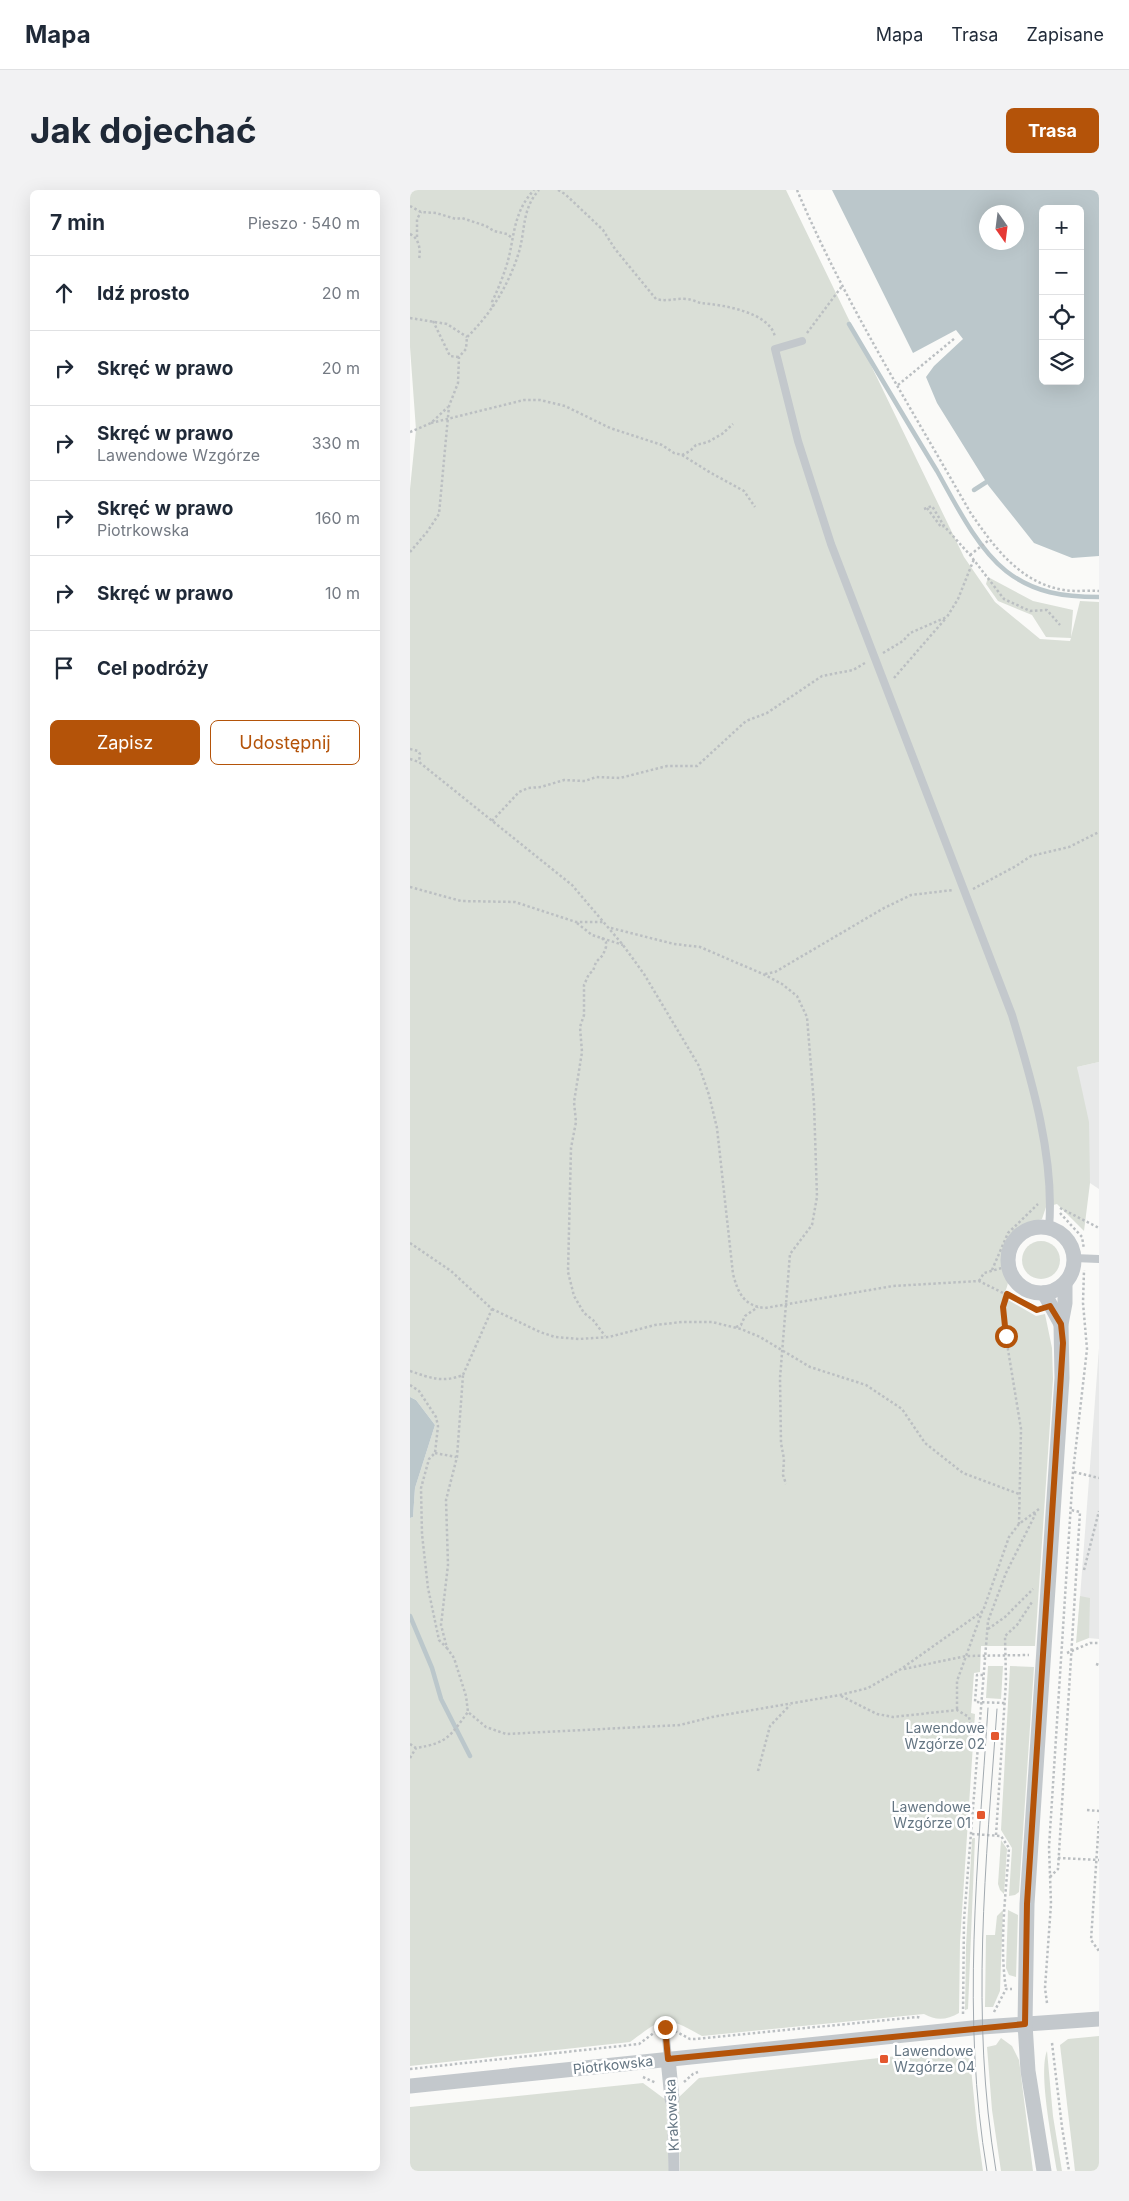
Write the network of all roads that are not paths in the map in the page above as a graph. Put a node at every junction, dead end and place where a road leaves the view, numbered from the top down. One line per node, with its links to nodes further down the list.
1 (802, 341): 2 (lane)
2 (1049, 1228): 4 (street); 6 (street)
3 (1099, 1259): 4 (lane)
4 (1081, 1260): 5 (street)
5 (1065, 1283): 6 (street); 7 (street)
6 (1047, 1299): 7 (street)
7 (1061, 1324): 9 (street)
8 (1099, 2019): 9 (street, Piotrkowska)
9 (1025, 2024): 11 (street, Piotrkowska); 15 (street)
10 (669, 2028): 11 (lane)
11 (668, 2059): 12 (street, Piotrkowska); 13 (street, Krakowska)
12 (410, 2086)
13 (672, 2099): 14 (street, Krakowska)
14 (674, 2171)
15 (1044, 2171)

